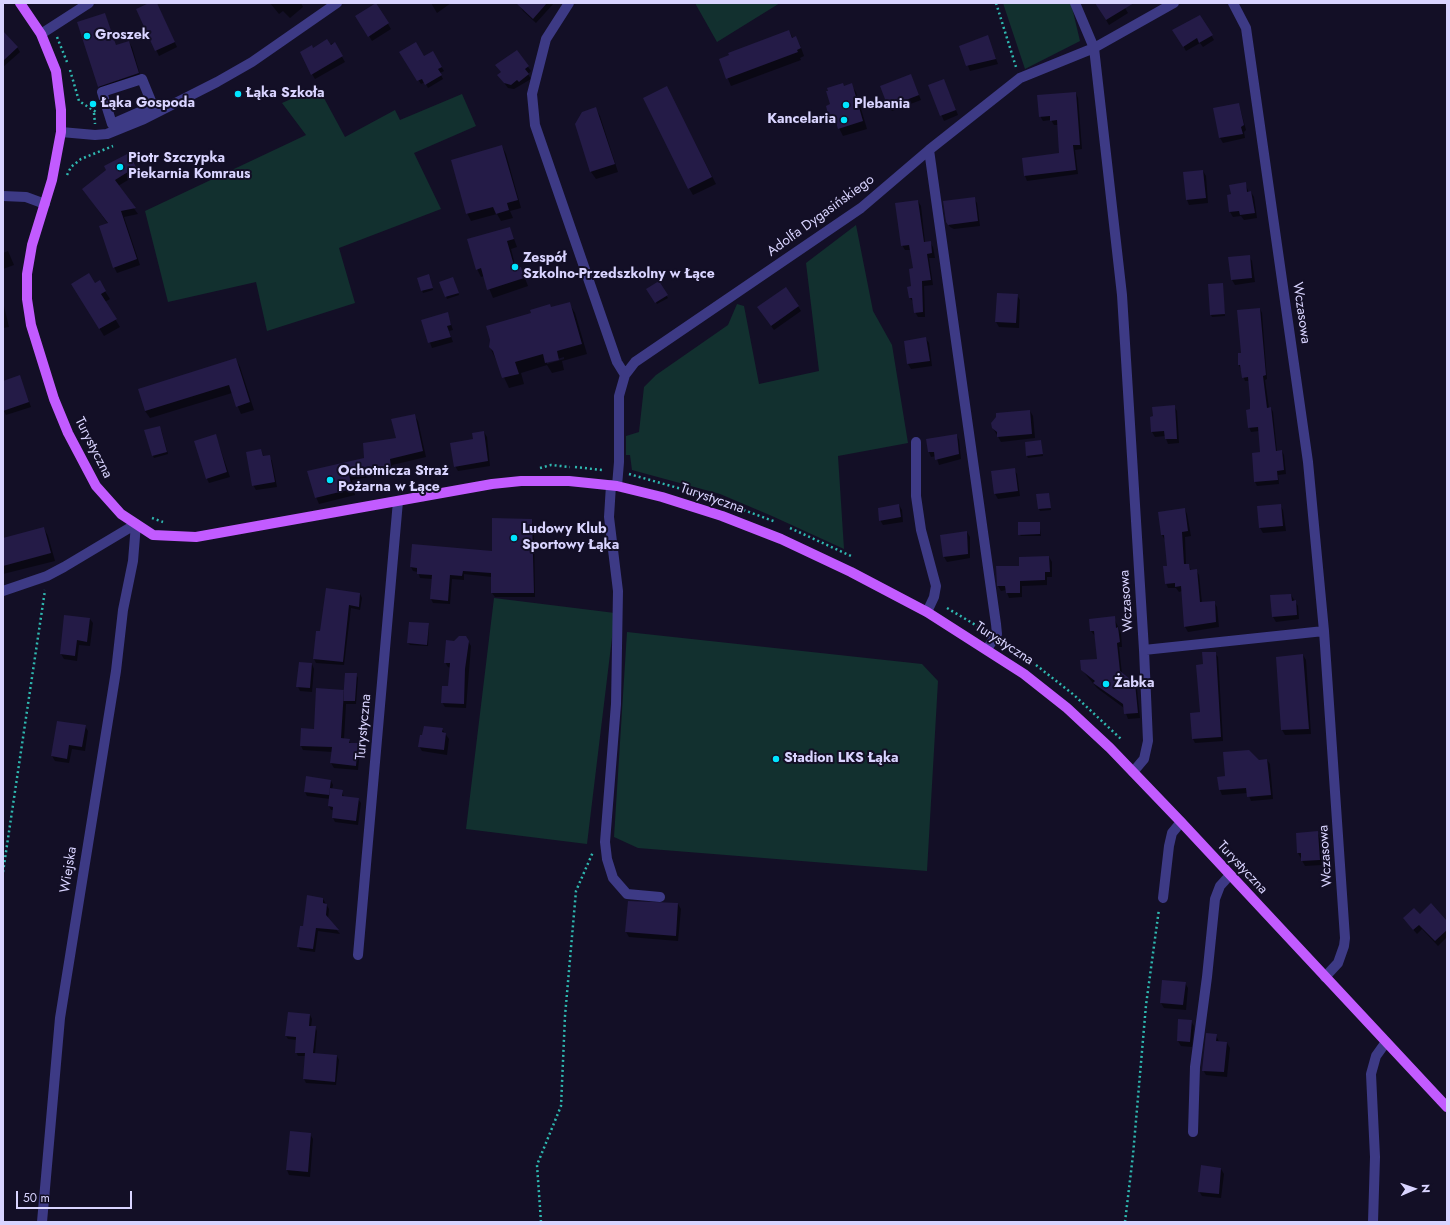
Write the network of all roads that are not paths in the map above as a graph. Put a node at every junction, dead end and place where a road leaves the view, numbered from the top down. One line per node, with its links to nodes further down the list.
1 (20, 3): 8 (main road)
2 (89, 3): 8 (street)
3 (337, 3): 11 (street)
4 (569, 3): 15 (street)
5 (1075, 3): 9 (street, Wczasowa)
6 (1174, 3): 9 (street, Adolfa Dygasińskiego)
7 (1233, 3): 22 (street, Wczasowa)
8 (41, 34): 11 (main road)
9 (1094, 48): 12 (street, Adolfa Dygasińskiego); 24 (street, Wczasowa)
10 (142, 78): 10 (street)
11 (61, 132): 14 (main road, Turystyczna)
12 (929, 150): 15 (street, Adolfa Dygasińskiego); 23 (street)
13 (3, 196): 14 (street)
14 (45, 204): 19 (main road, Turystyczna)
15 (624, 375): 17 (street, Adolfa Dygasińskiego)
16 (916, 442): 21 (street)
17 (614, 486): 18 (main road, Turystyczna); 21 (main road, Turystyczna); 28 (street, Adolfa Dygasińskiego)
18 (398, 501): 19 (main road, Turystyczna); 30 (street, Turystyczna)
19 (136, 524): 20 (street); 35 (street, Wiejska)
20 (3, 591)
21 (927, 612): 23 (main road, Turystyczna)
22 (1324, 631): 24 (street, Wczasowa); 31 (street, Wczasowa)
23 (987, 649): 25 (main road, Turystyczna)
24 (1144, 650): 25 (street, Wczasowa)
25 (1133, 772): 26 (main road, Turystyczna)
26 (1181, 822): 27 (main road, Turystyczna); 29 (street)
27 (1230, 876): 31 (main road, Turystyczna); 34 (street)
28 (660, 897)
29 (1163, 898)
30 (358, 955)
31 (1325, 977): 32 (main road, Turystyczna)
32 (1386, 1042): 33 (main road, Turystyczna); 36 (street)
33 (1447, 1107)
34 (1193, 1132)
35 (42, 1222)
36 (1373, 1222)

